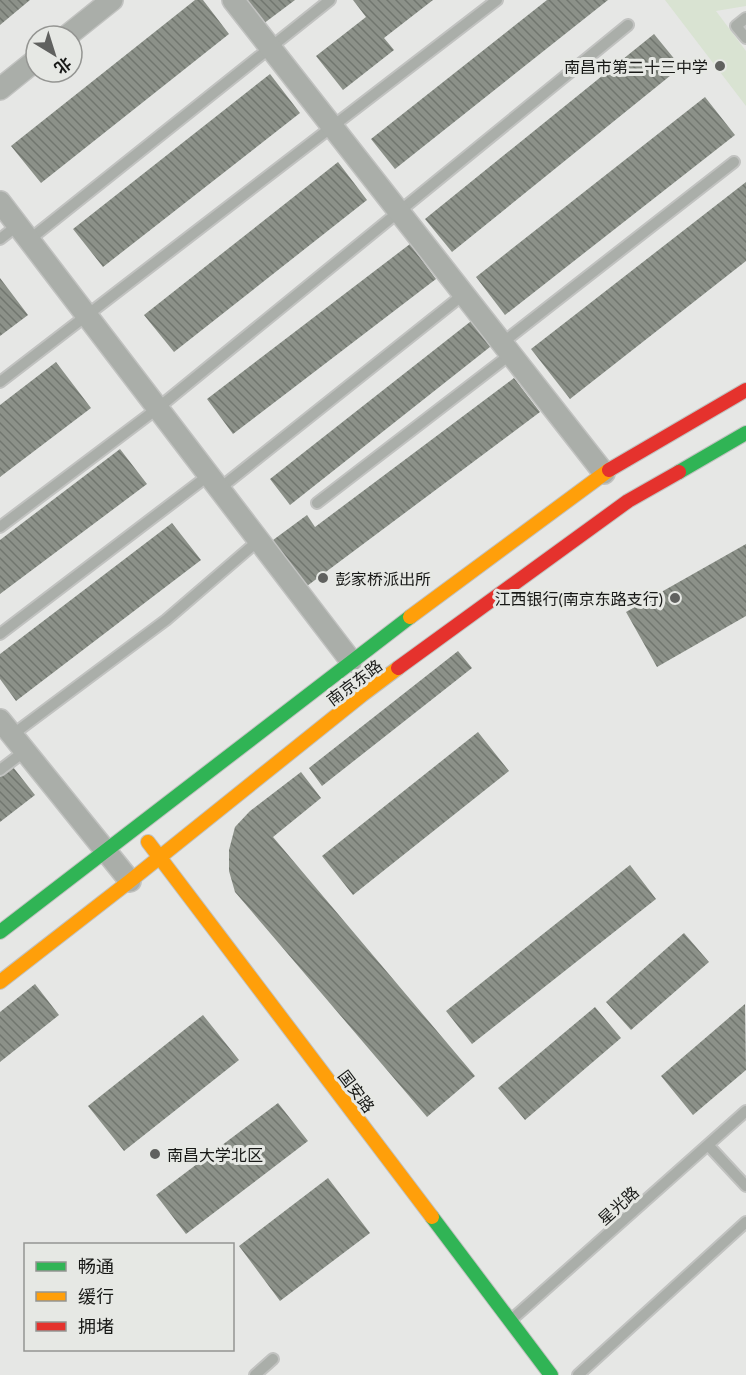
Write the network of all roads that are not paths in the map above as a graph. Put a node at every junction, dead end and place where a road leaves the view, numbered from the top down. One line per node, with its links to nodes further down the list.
1 (112, 0): 6 (street)
2 (233, 0): 9 (street)
3 (330, 0): 9 (lane)
4 (497, 0): 12 (lane)
5 (746, 18): 8 (lane)
6 (82, 24)
7 (628, 25): 15 (lane)
8 (746, 38)
9 (270, 47): 12 (street); 16 (lane)
10 (24, 70): 11 (street)
11 (0, 89)
12 (333, 128): 15 (street); 19 (lane)
13 (734, 162): 20 (lane)
14 (0, 202): 16 (street)
15 (400, 212): 18 (street); 23 (lane)
16 (23, 233): 17 (lane); 19 (street)
17 (0, 239)
18 (464, 294): 20 (street); 26 (lane)
19 (86, 314): 21 (lane); 23 (street)
20 (506, 348): 25 (street); 27 (lane)
21 (0, 382)
22 (746, 390): 25 (main road, 南京东路)
23 (158, 408): 26 (street); 28 (lane)
24 (746, 433): 36 (main road, 南京东路)
25 (604, 473): 31 (main road, 南京东路)
26 (214, 482): 29 (street); 30 (lane)
27 (317, 503)
28 (0, 527)
29 (259, 540): 31 (street); 32 (lane)
30 (0, 634)
31 (351, 661): 34 (main road, 南京东路)
32 (12, 735): 33 (lane); 35 (street)
33 (0, 770)
34 (137, 828): 35 (main road, 南京东路); 36 (main road, 国安路)
35 (106, 851): 37 (street); 38 (main road, 南京东路)
36 (159, 857): 37 (main road, 南京东路); 44 (main road, 国安路)
37 (130, 881): 39 (main road, 南京东路)
38 (0, 932)
39 (0, 982)
40 (746, 1111): 41 (lane, 星光路)
41 (708, 1145): 42 (lane); 44 (lane, 星光路)
42 (746, 1186)
43 (746, 1222): 48 (lane)
44 (510, 1321): 47 (main road, 国安路)
45 (273, 1359): 46 (lane)
46 (255, 1375)
47 (550, 1375)
48 (578, 1375)

